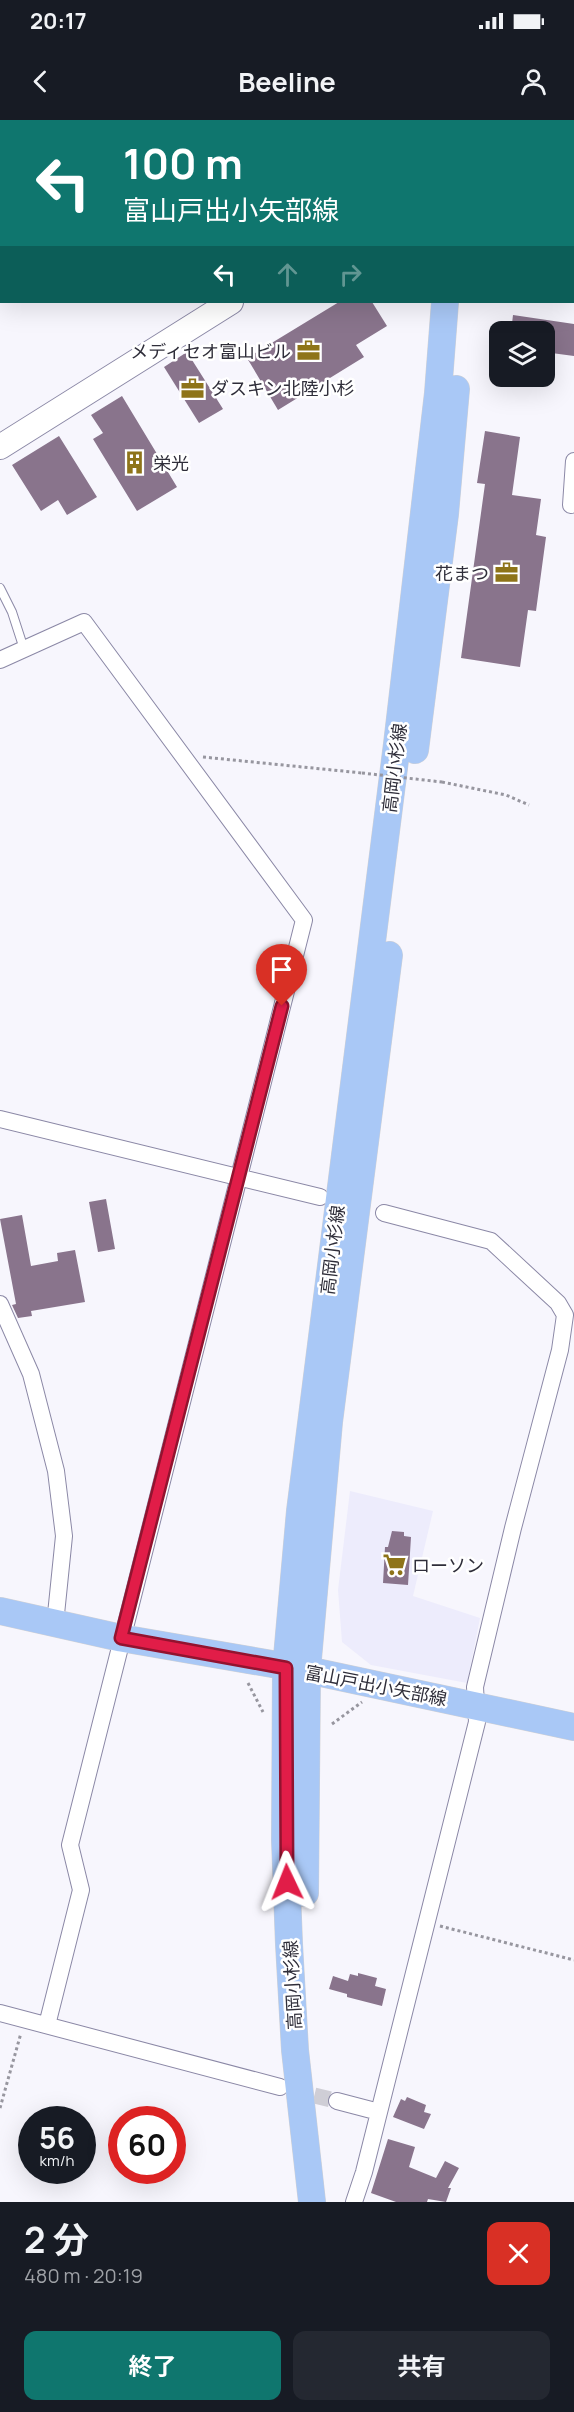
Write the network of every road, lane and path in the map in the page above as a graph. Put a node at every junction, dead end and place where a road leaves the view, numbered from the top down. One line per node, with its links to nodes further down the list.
1 (229, 303): 4 (street)
2 (445, 303): 21 (main road, 高岡小杉線)
3 (464, 303): 21 (main road, 高岡小杉線)
4 (0, 447)
5 (574, 461): 6 (street)
6 (571, 505)
7 (0, 588): 8 (lane)
8 (24, 650): 9 (street); 10 (street)
9 (0, 660)
10 (183, 756): 11 (path, bridge); 13 (street)
11 (530, 805)
12 (0, 1119): 13 (street)
13 (238, 1179): 14 (street); 20 (street)
14 (320, 1197)
15 (384, 1214): 17 (street)
16 (0, 1304): 19 (street)
17 (567, 1352): 24 (street)
18 (0, 1611): 19 (main road, 富山戸出小矢部線)
19 (55, 1624): 20 (main road, 富山戸出小矢部線)
20 (121, 1638): 21 (main road, 富山戸出小矢部線); 32 (street)
21 (296, 1669): 24 (main road, 富山戸出小矢部線); 37 (main road, 高岡小杉線); 38 (main road, 高岡小杉線)
22 (248, 1683): 25 (path)
23 (366, 1699): 26 (path)
24 (478, 1705): 27 (main road, 富山戸出小矢部線); 28 (street)
25 (263, 1712)
26 (332, 1724)
27 (574, 1726)
28 (426, 1923): 29 (path); 36 (street)
29 (574, 1960)
30 (0, 2013): 31 (street)
31 (25, 2020): 32 (street); 35 (path)
32 (47, 2025): 33 (street)
33 (280, 2087)
34 (337, 2101): 36 (street)
35 (0, 2108)
36 (379, 2112): 39 (street)
37 (312, 2202)
38 (329, 2202)
39 (354, 2202)

